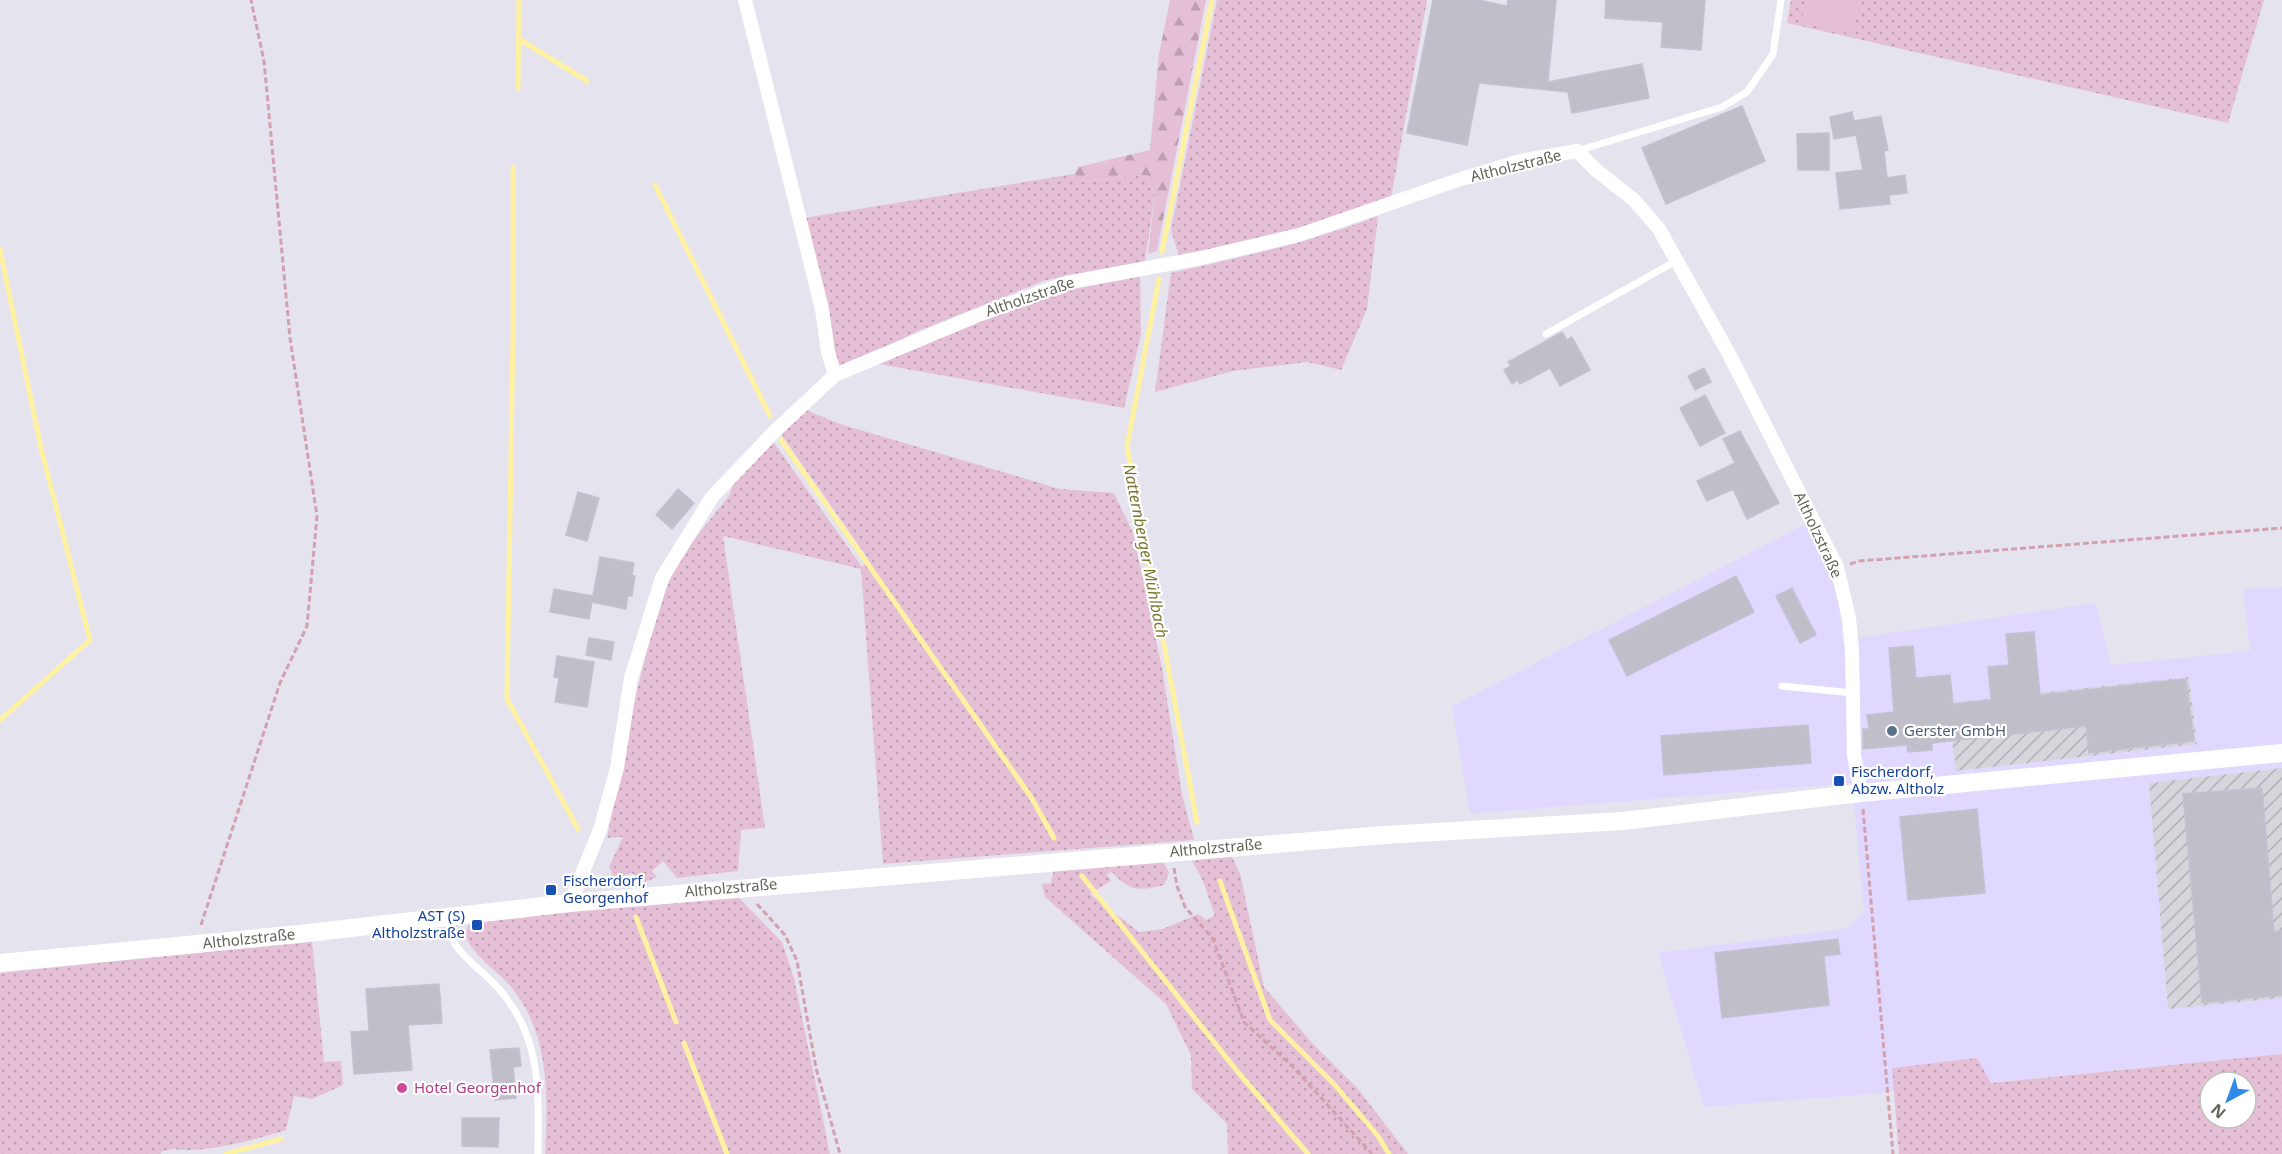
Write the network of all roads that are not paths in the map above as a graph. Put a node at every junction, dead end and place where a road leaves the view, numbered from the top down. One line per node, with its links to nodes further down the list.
1 (746, 0): 6 (street)
2 (1781, 0): 3 (lane)
3 (1577, 151): 4 (street, Altholzstraße); 6 (street, Altholzstraße)
4 (1676, 261): 5 (lane); 8 (street, Altholzstraße)
5 (1546, 334)
6 (835, 375): 11 (street, Altholzstraße)
7 (1782, 686): 8 (lane)
8 (1853, 693): 10 (street, Altholzstraße)
9 (2282, 753): 10 (street, Altholzstraße)
10 (1862, 793): 11 (street, Altholzstraße)
11 (570, 903): 12 (street, Altholzstraße)
12 (447, 917): 13 (street, Altholzstraße); 14 (lane)
13 (0, 963)
14 (538, 1154)

